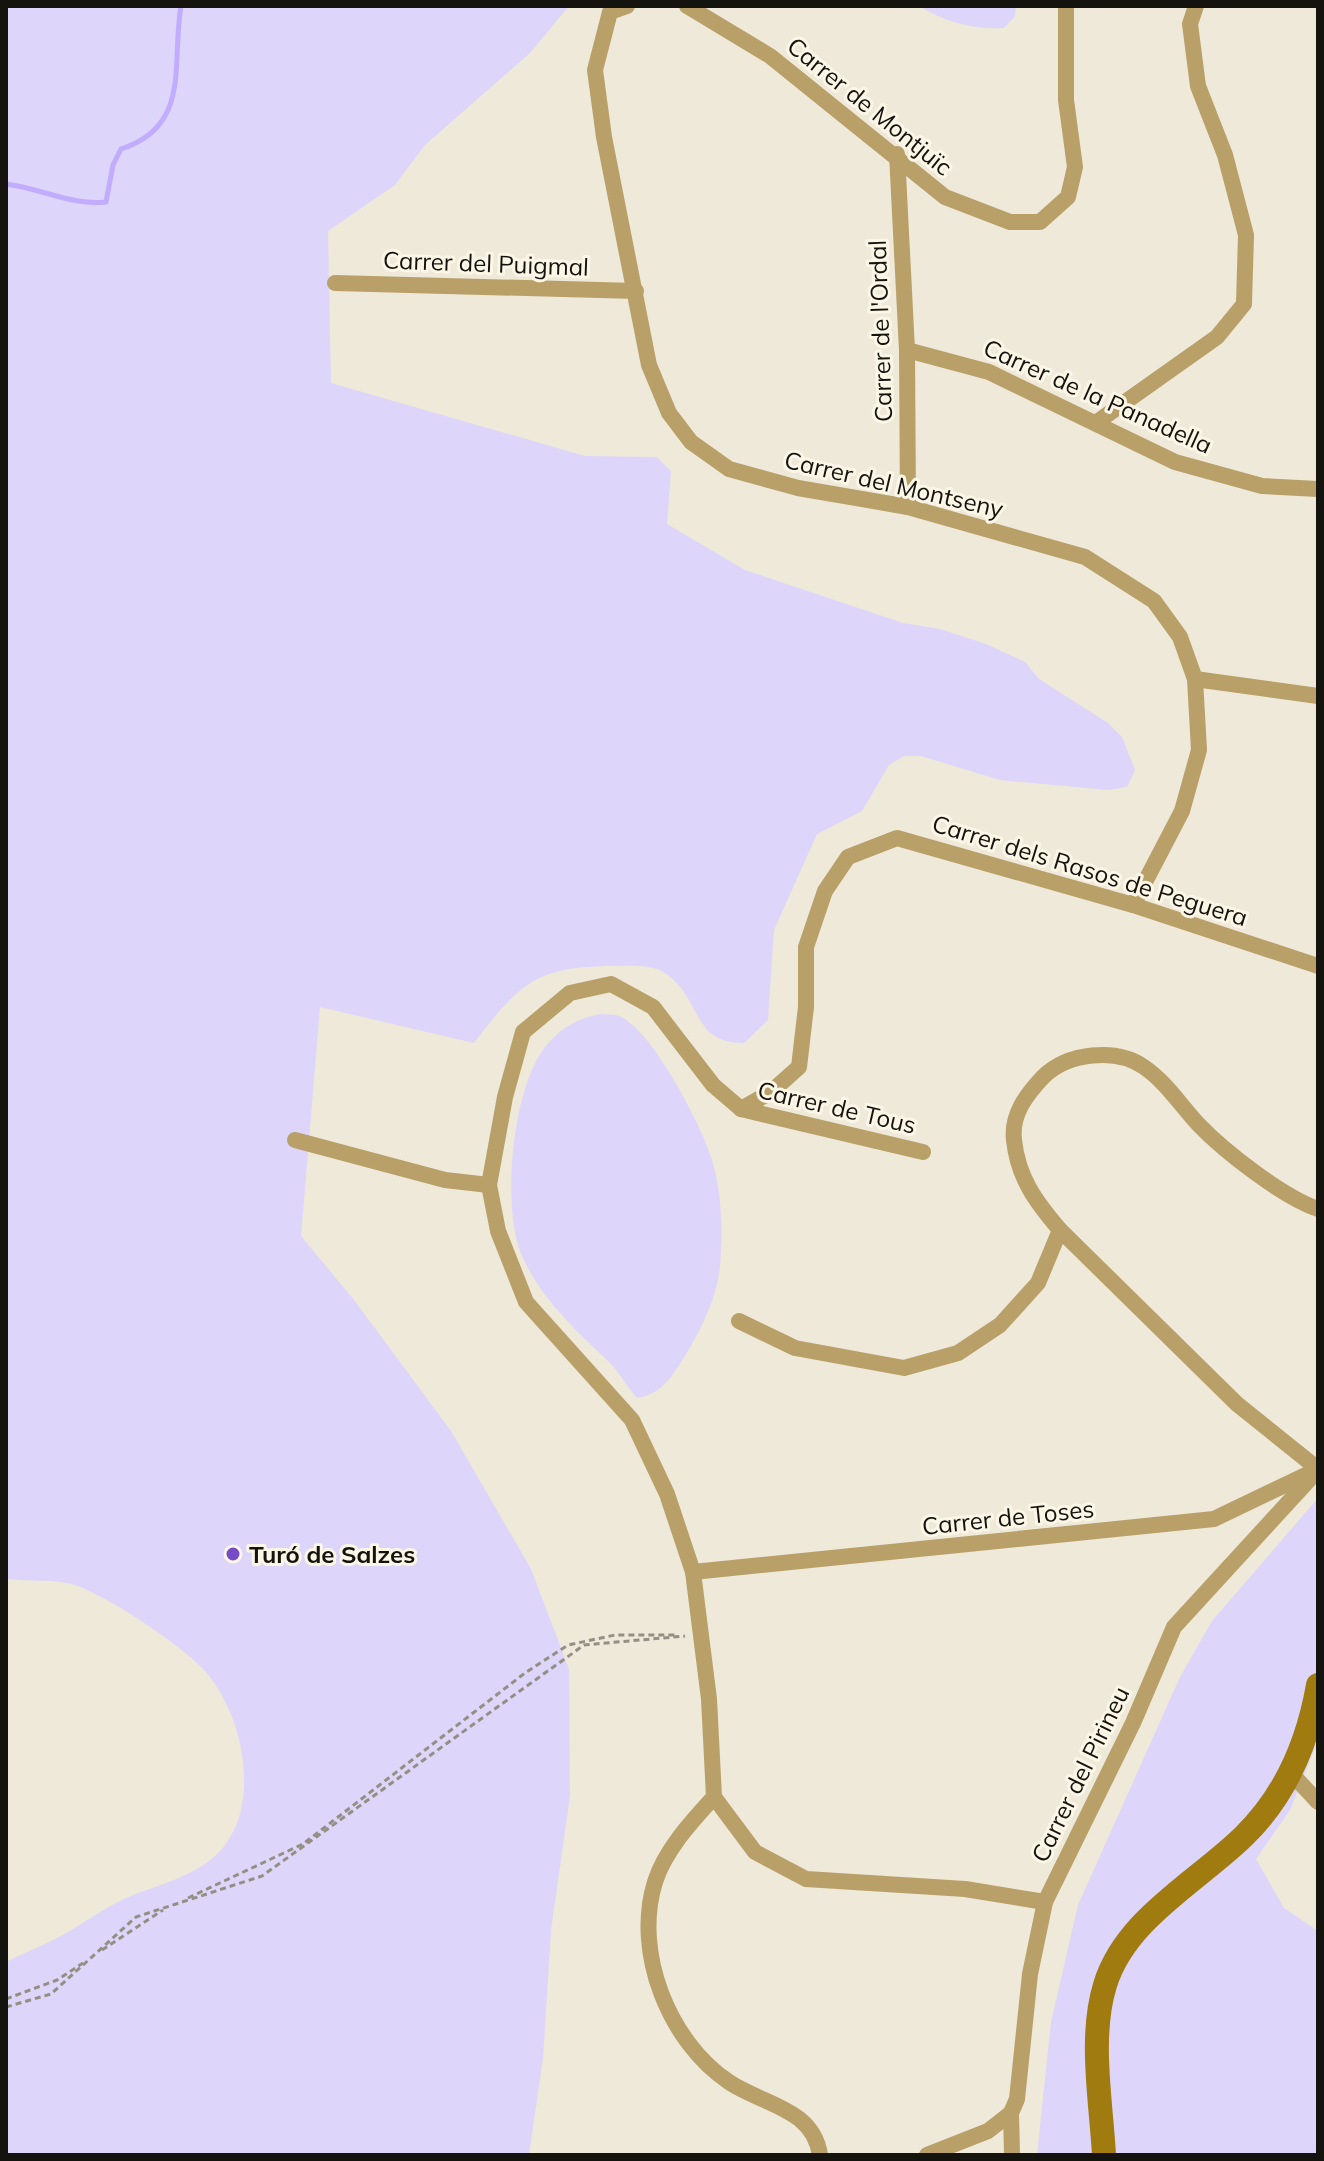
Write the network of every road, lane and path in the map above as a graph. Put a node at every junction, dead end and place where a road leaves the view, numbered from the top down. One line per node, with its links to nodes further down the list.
1 (627, 6): 7 (street)
2 (687, 6): 5 (street, Carrer de Montjuïc)
3 (1066, 6): 5 (street, Carrer de Montjuïc)
4 (1196, 6): 9 (street)
5 (897, 154): 8 (street, Carrer de l'Ordal)
6 (335, 283): 7 (street, Carrer del Puigmal)
7 (636, 291): 11 (street, Carrer del Montseny)
8 (907, 350): 9 (street, Carrer de la Panadella); 11 (street, Carrer de l'Ordal)
9 (1097, 422): 10 (street, Carrer de la Panadella)
10 (1318, 489)
11 (908, 507): 12 (street, Carrer del Montseny)
12 (1195, 679): 13 (street); 14 (street, Carrer del Montseny)
13 (1318, 696)
14 (1133, 905): 15 (street, Carrer dels Rasos de Peguera); 16 (street, Carrer dels Rasos de Peguera)
15 (1318, 966)
16 (741, 1109): 18 (street, Carrer de Tous); 19 (street)
17 (295, 1140): 19 (street)
18 (923, 1152)
19 (489, 1185): 24 (street)
20 (1318, 1209): 21 (street)
21 (1060, 1230): 22 (street); 23 (street)
22 (739, 1321)
23 (1318, 1469): 24 (street, Carrer de Toses); 30 (street, Carrer del Pirineu)
24 (693, 1572): 25 (street)
25 (700, 1634): 28 (street); 31 (path); 32 (path)
26 (1318, 1685): 27 (main road)
27 (1291, 1773): 29 (street); 37 (main road)
28 (714, 1797): 30 (street); 34 (street)
29 (1318, 1802)
30 (1045, 1902): 33 (street, Carrer del Pirineu)
31 (6, 1999)
32 (6, 2007)
33 (1011, 2113): 35 (street); 36 (street, Carrer del Pirineu)
34 (820, 2155)
35 (927, 2155)
36 (1012, 2155)
37 (1104, 2155)

